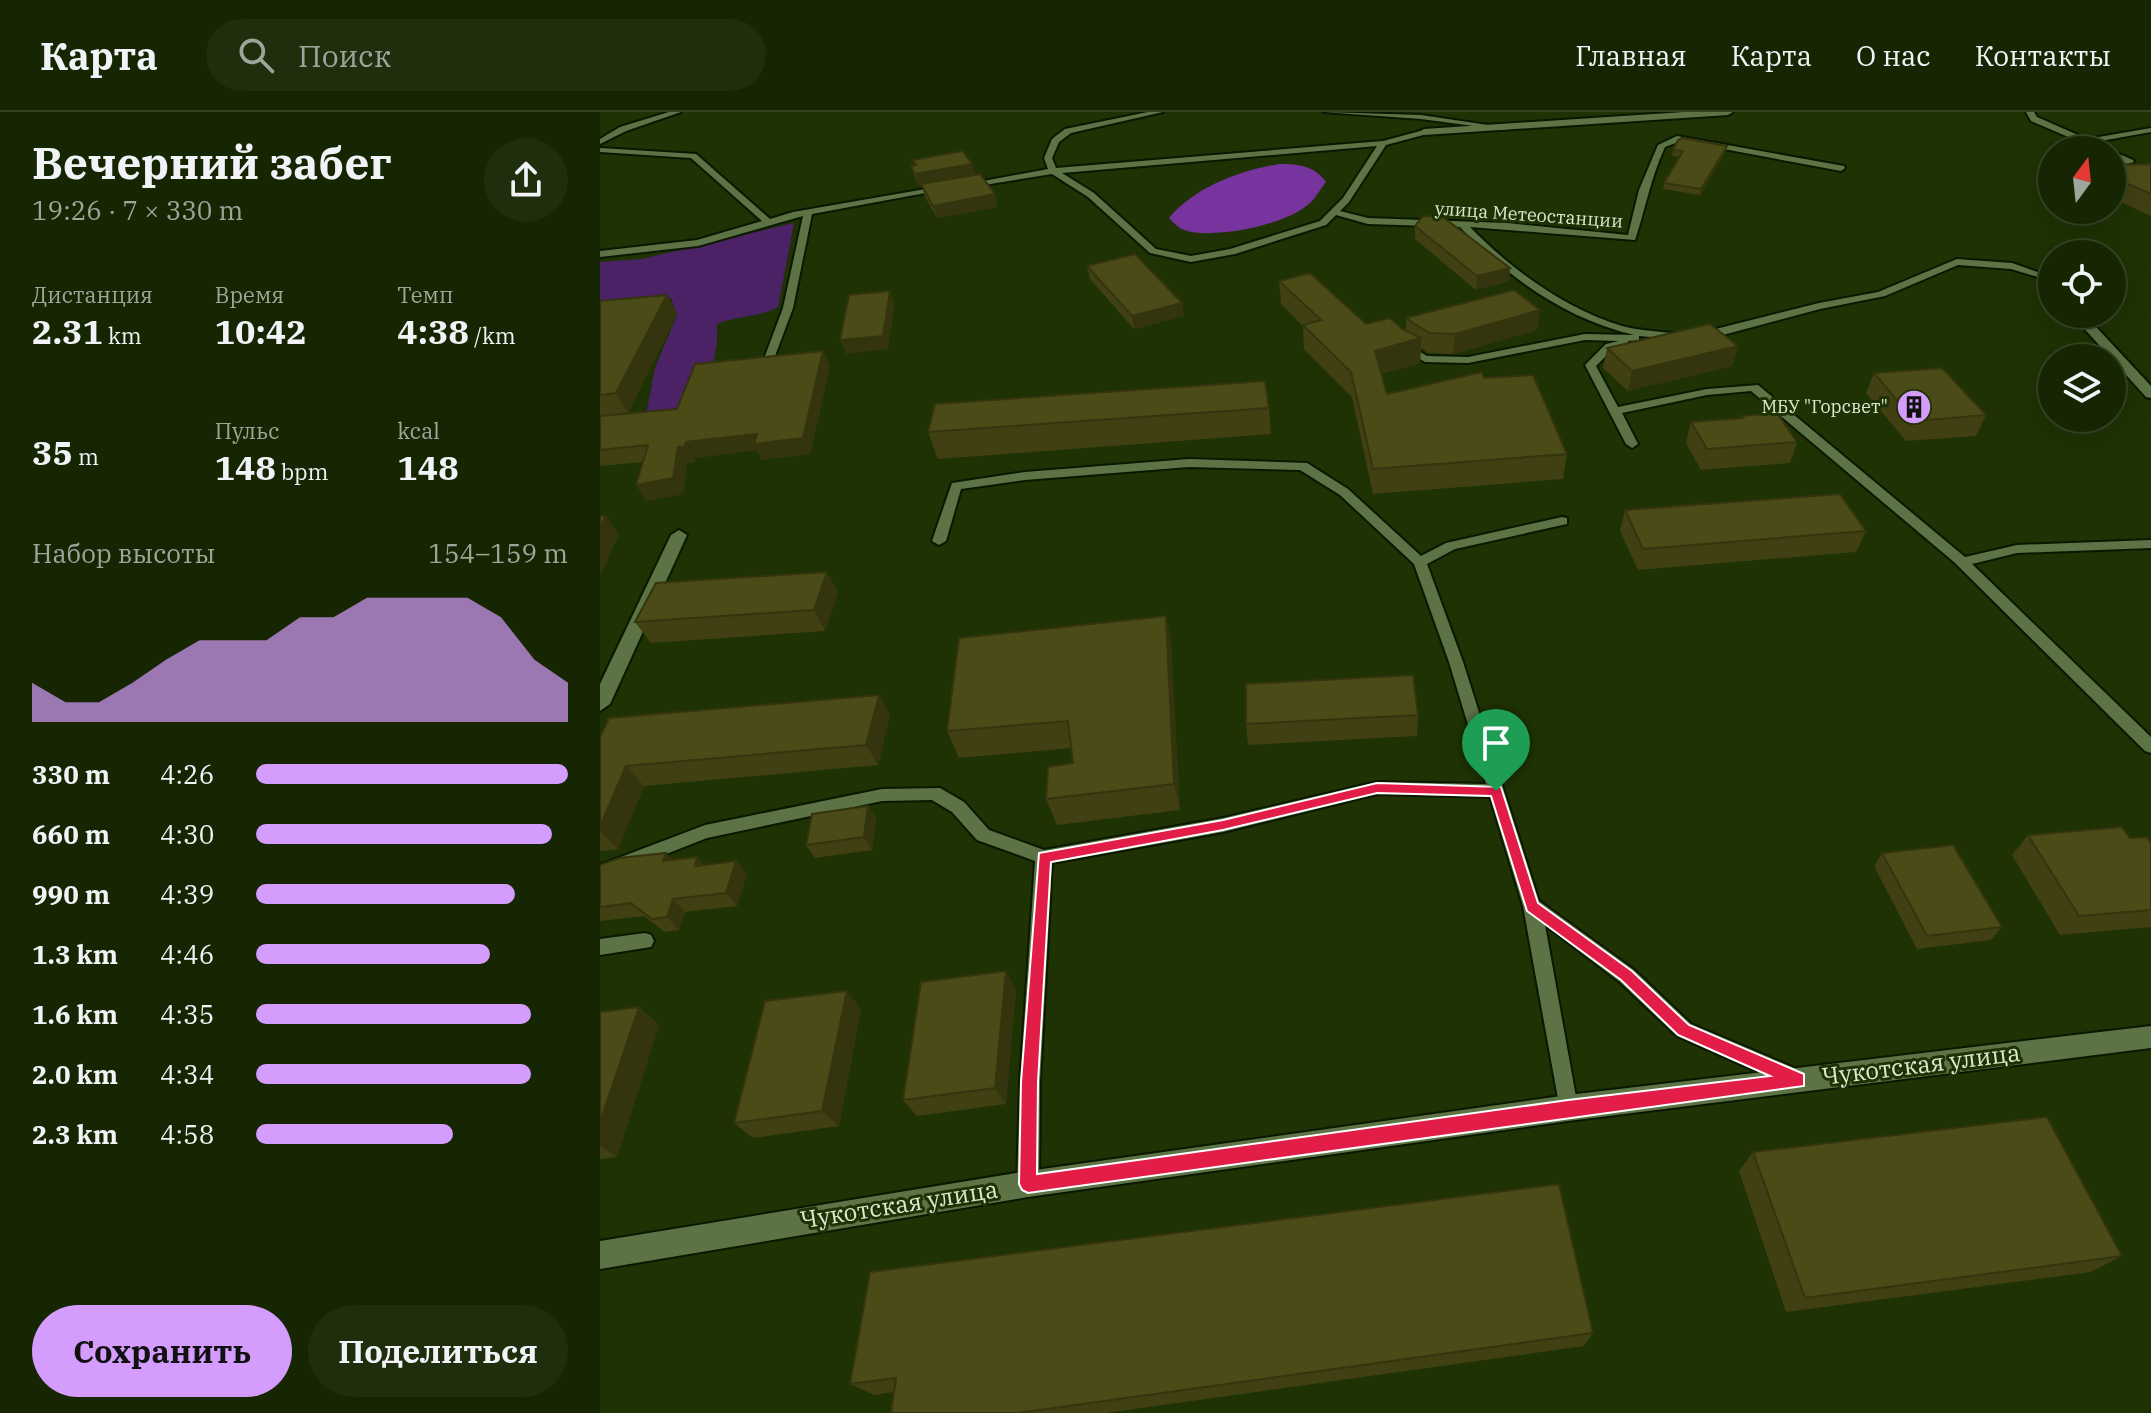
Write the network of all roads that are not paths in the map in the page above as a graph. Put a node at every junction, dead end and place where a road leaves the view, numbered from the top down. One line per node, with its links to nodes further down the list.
1 (677, 112): 11 (lane)
2 (1159, 112): 17 (lane)
3 (1327, 112): 6 (lane)
4 (1728, 112): 6 (street)
5 (2030, 112): 9 (lane)
6 (1506, 128): 8 (street)
7 (2151, 130): 10 (lane)
8 (1424, 132): 12 (lane)
9 (2076, 136)
10 (2117, 136)
11 (600, 142)
12 (1383, 143): 17 (lane); 18 (lane)
13 (600, 150): 20 (lane)
14 (2126, 160): 15 (lane)
15 (2130, 162)
16 (1841, 168): 21 (lane, улица Метеостанции)
17 (1053, 171): 18 (lane); 19 (lane)
18 (1334, 212): 21 (lane, улица Метеостанции)
19 (808, 213): 20 (lane); 27 (lane)
20 (768, 222): 22 (lane)
21 (1462, 224): 25 (lane)
22 (600, 254)
23 (2038, 274): 25 (lane)
24 (2090, 328): 28 (street)
25 (1653, 338): 26 (lane); 29 (lane)
26 (1398, 341)
27 (770, 356)
28 (2151, 394)
29 (1617, 411): 30 (lane); 36 (lane)
30 (1632, 444)
31 (1562, 521): 35 (lane)
32 (679, 535): 37 (street)
33 (939, 541): 35 (lane)
34 (2151, 544): 36 (lane)
35 (1420, 562): 39 (lane)
36 (1962, 562): 38 (lane)
37 (600, 704)
38 (2151, 747)
39 (1496, 791): 40 (lane); 42 (lane)
40 (1044, 857): 41 (lane); 48 (lane)
41 (600, 873)
42 (1532, 906): 46 (lane); 47 (lane)
43 (645, 941): 44 (lane)
44 (600, 947)
45 (2151, 1037): 46 (street, Чукотская улица)
46 (1798, 1080): 47 (street, Чукотская улица)
47 (1568, 1108): 48 (street, Чукотская улица)
48 (1028, 1184): 49 (street, Чукотская улица)
49 (600, 1255)

